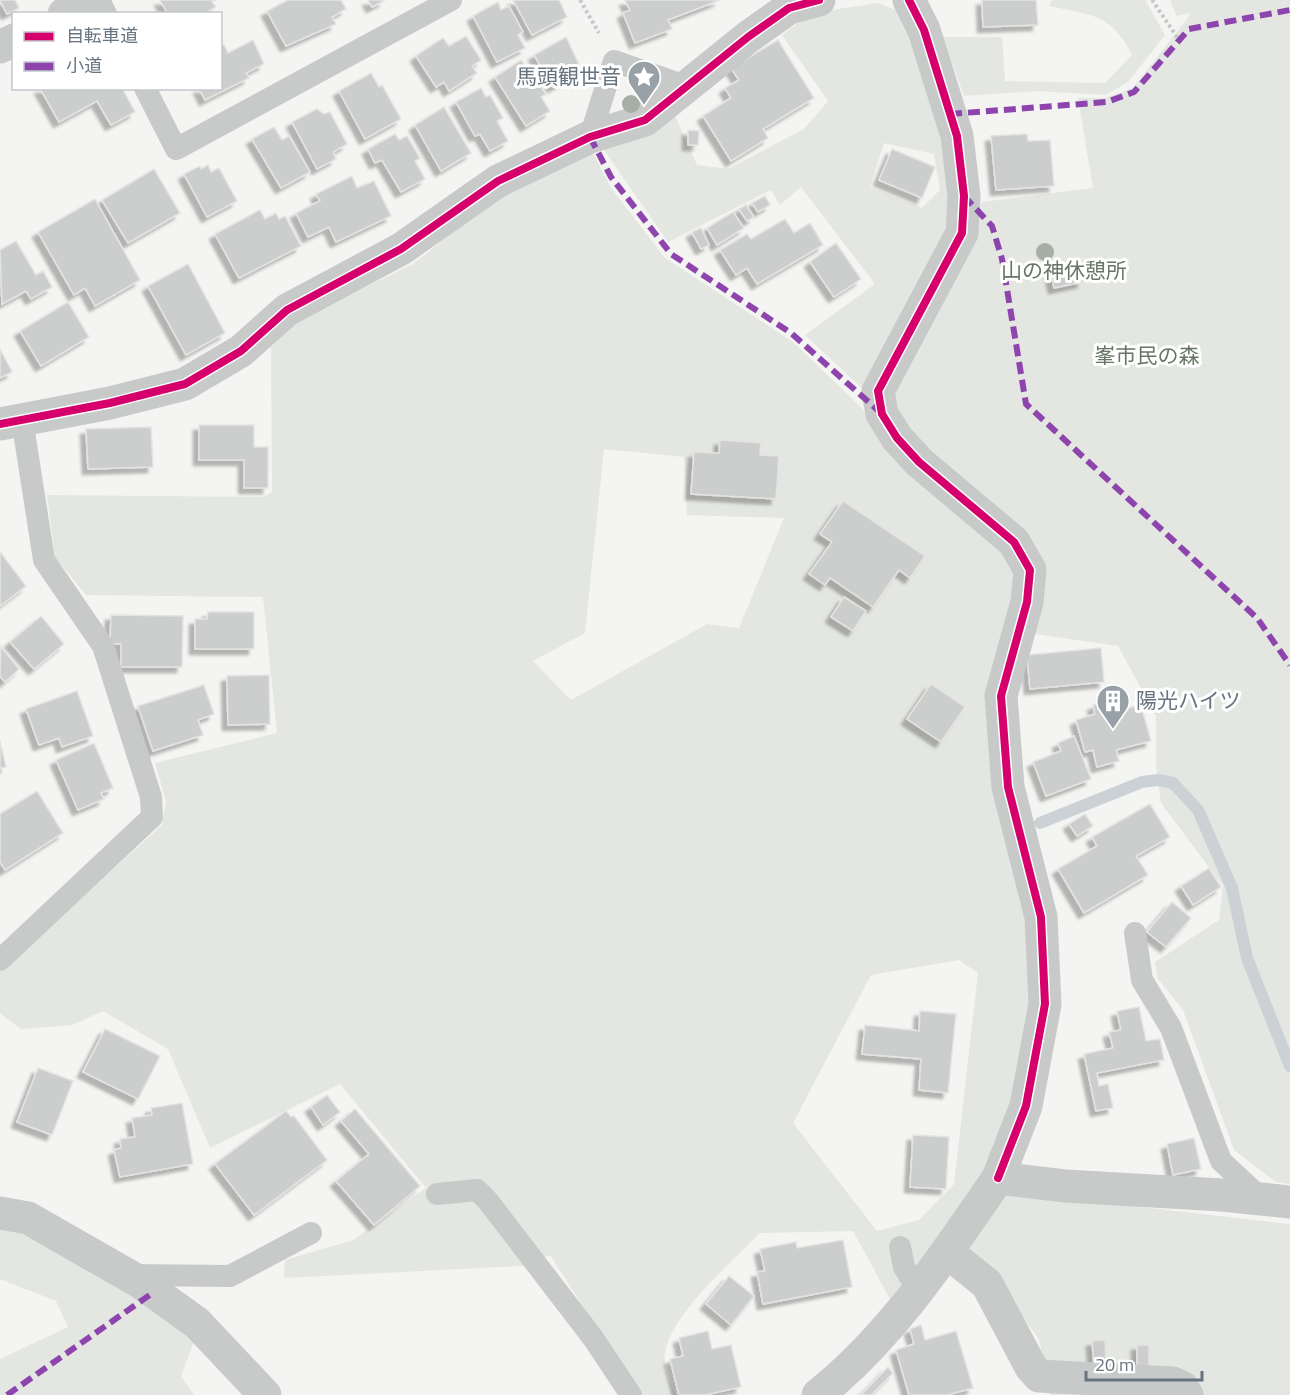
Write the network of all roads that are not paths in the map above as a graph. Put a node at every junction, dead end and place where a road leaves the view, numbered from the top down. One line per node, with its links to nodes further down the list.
1 (89, 0): 5 (street)
2 (451, 0): 7 (lane)
3 (819, 0): 6 (street)
4 (909, 0): 12 (street)
5 (68, 12)
6 (688, 87): 8 (street); 8 (lane)
7 (146, 90)
8 (590, 137): 9 (street)
9 (11, 422): 11 (lane)
10 (1135, 933): 14 (lane)
11 (3, 949)
12 (998, 1178): 14 (street); 18 (street)
13 (437, 1194): 22 (lane)
14 (1277, 1201)
15 (0, 1212): 19 (street)
16 (310, 1233): 19 (lane)
17 (900, 1247): 20 (lane)
18 (946, 1252): 20 (street); 24 (street)
19 (128, 1275): 21 (street)
20 (918, 1290): 23 (street)
21 (265, 1395)
22 (631, 1395)
23 (818, 1395)
24 (1187, 1395)

